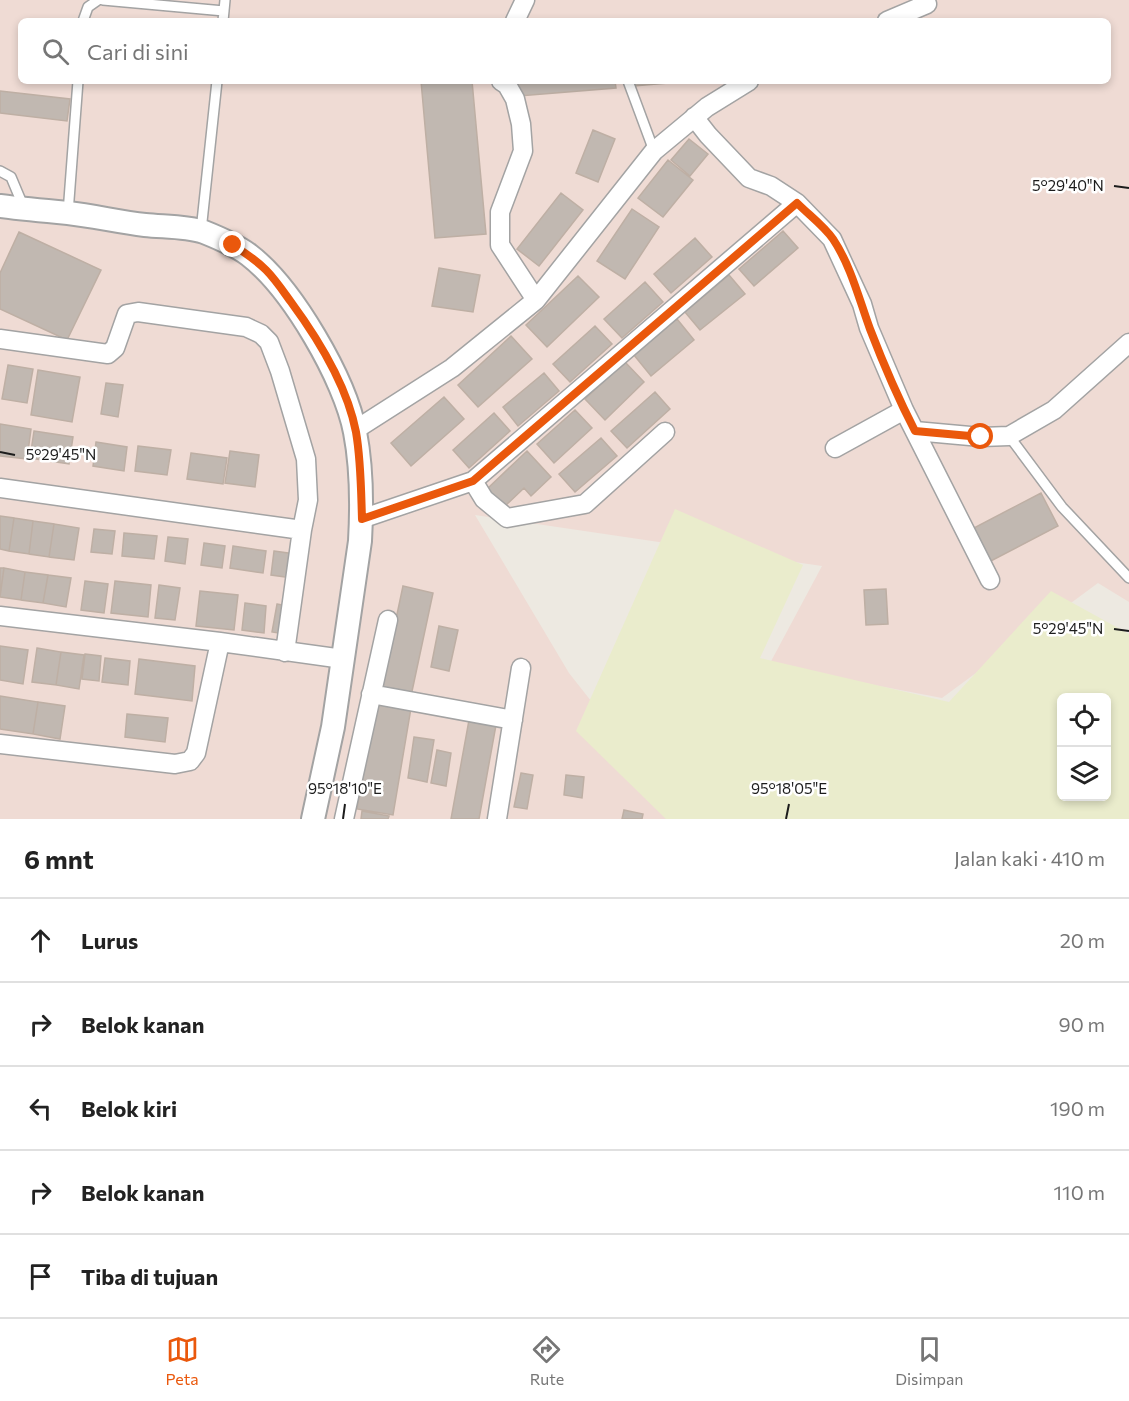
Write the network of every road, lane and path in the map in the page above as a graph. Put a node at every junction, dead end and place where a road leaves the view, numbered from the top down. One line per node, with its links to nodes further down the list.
1 (100, 0): 5 (lane); 6 (lane)
2 (225, 0): 5 (lane)
3 (525, 0): 7 (street)
4 (927, 4): 8 (street)
5 (223, 16)
6 (84, 18)
7 (516, 18)
8 (895, 18)
9 (78, 84): 20 (lane)
10 (217, 84): 21 (lane)
11 (507, 84): 22 (street)
12 (629, 84): 15 (lane)
13 (744, 84): 14 (street)
14 (694, 117): 15 (street); 17 (street)
15 (654, 151): 22 (street)
16 (0, 171): 19 (lane)
17 (797, 203): 25 (street); 31 (street)
18 (0, 206): 19 (street)
19 (25, 210): 20 (street)
20 (68, 213): 21 (street)
21 (201, 231): 26 (street)
22 (536, 300): 26 (street)
23 (0, 339): 34 (street)
24 (1129, 344): 29 (street)
25 (904, 410): 27 (street); 30 (street)
26 (355, 430): 33 (street)
27 (915, 431): 29 (street); 36 (street)
28 (665, 432): 31 (street)
29 (1009, 436): 35 (lane)
30 (835, 448)
31 (473, 481): 33 (street)
32 (0, 488): 34 (street)
33 (362, 519): 41 (street)
34 (302, 530): 40 (street)
35 (1129, 578)
36 (990, 580)
37 (0, 616): 39 (street)
38 (388, 620): 43 (street)
39 (220, 642): 40 (street); 47 (street)
40 (285, 652): 41 (street)
41 (343, 659): 45 (street)
42 (521, 668): 44 (street)
43 (371, 694): 44 (street); 46 (street)
44 (513, 720): 50 (street)
45 (333, 727): 46 (street); 48 (street)
46 (362, 730): 49 (street)
47 (0, 744)
48 (313, 819)
49 (344, 819)
50 (497, 819)

